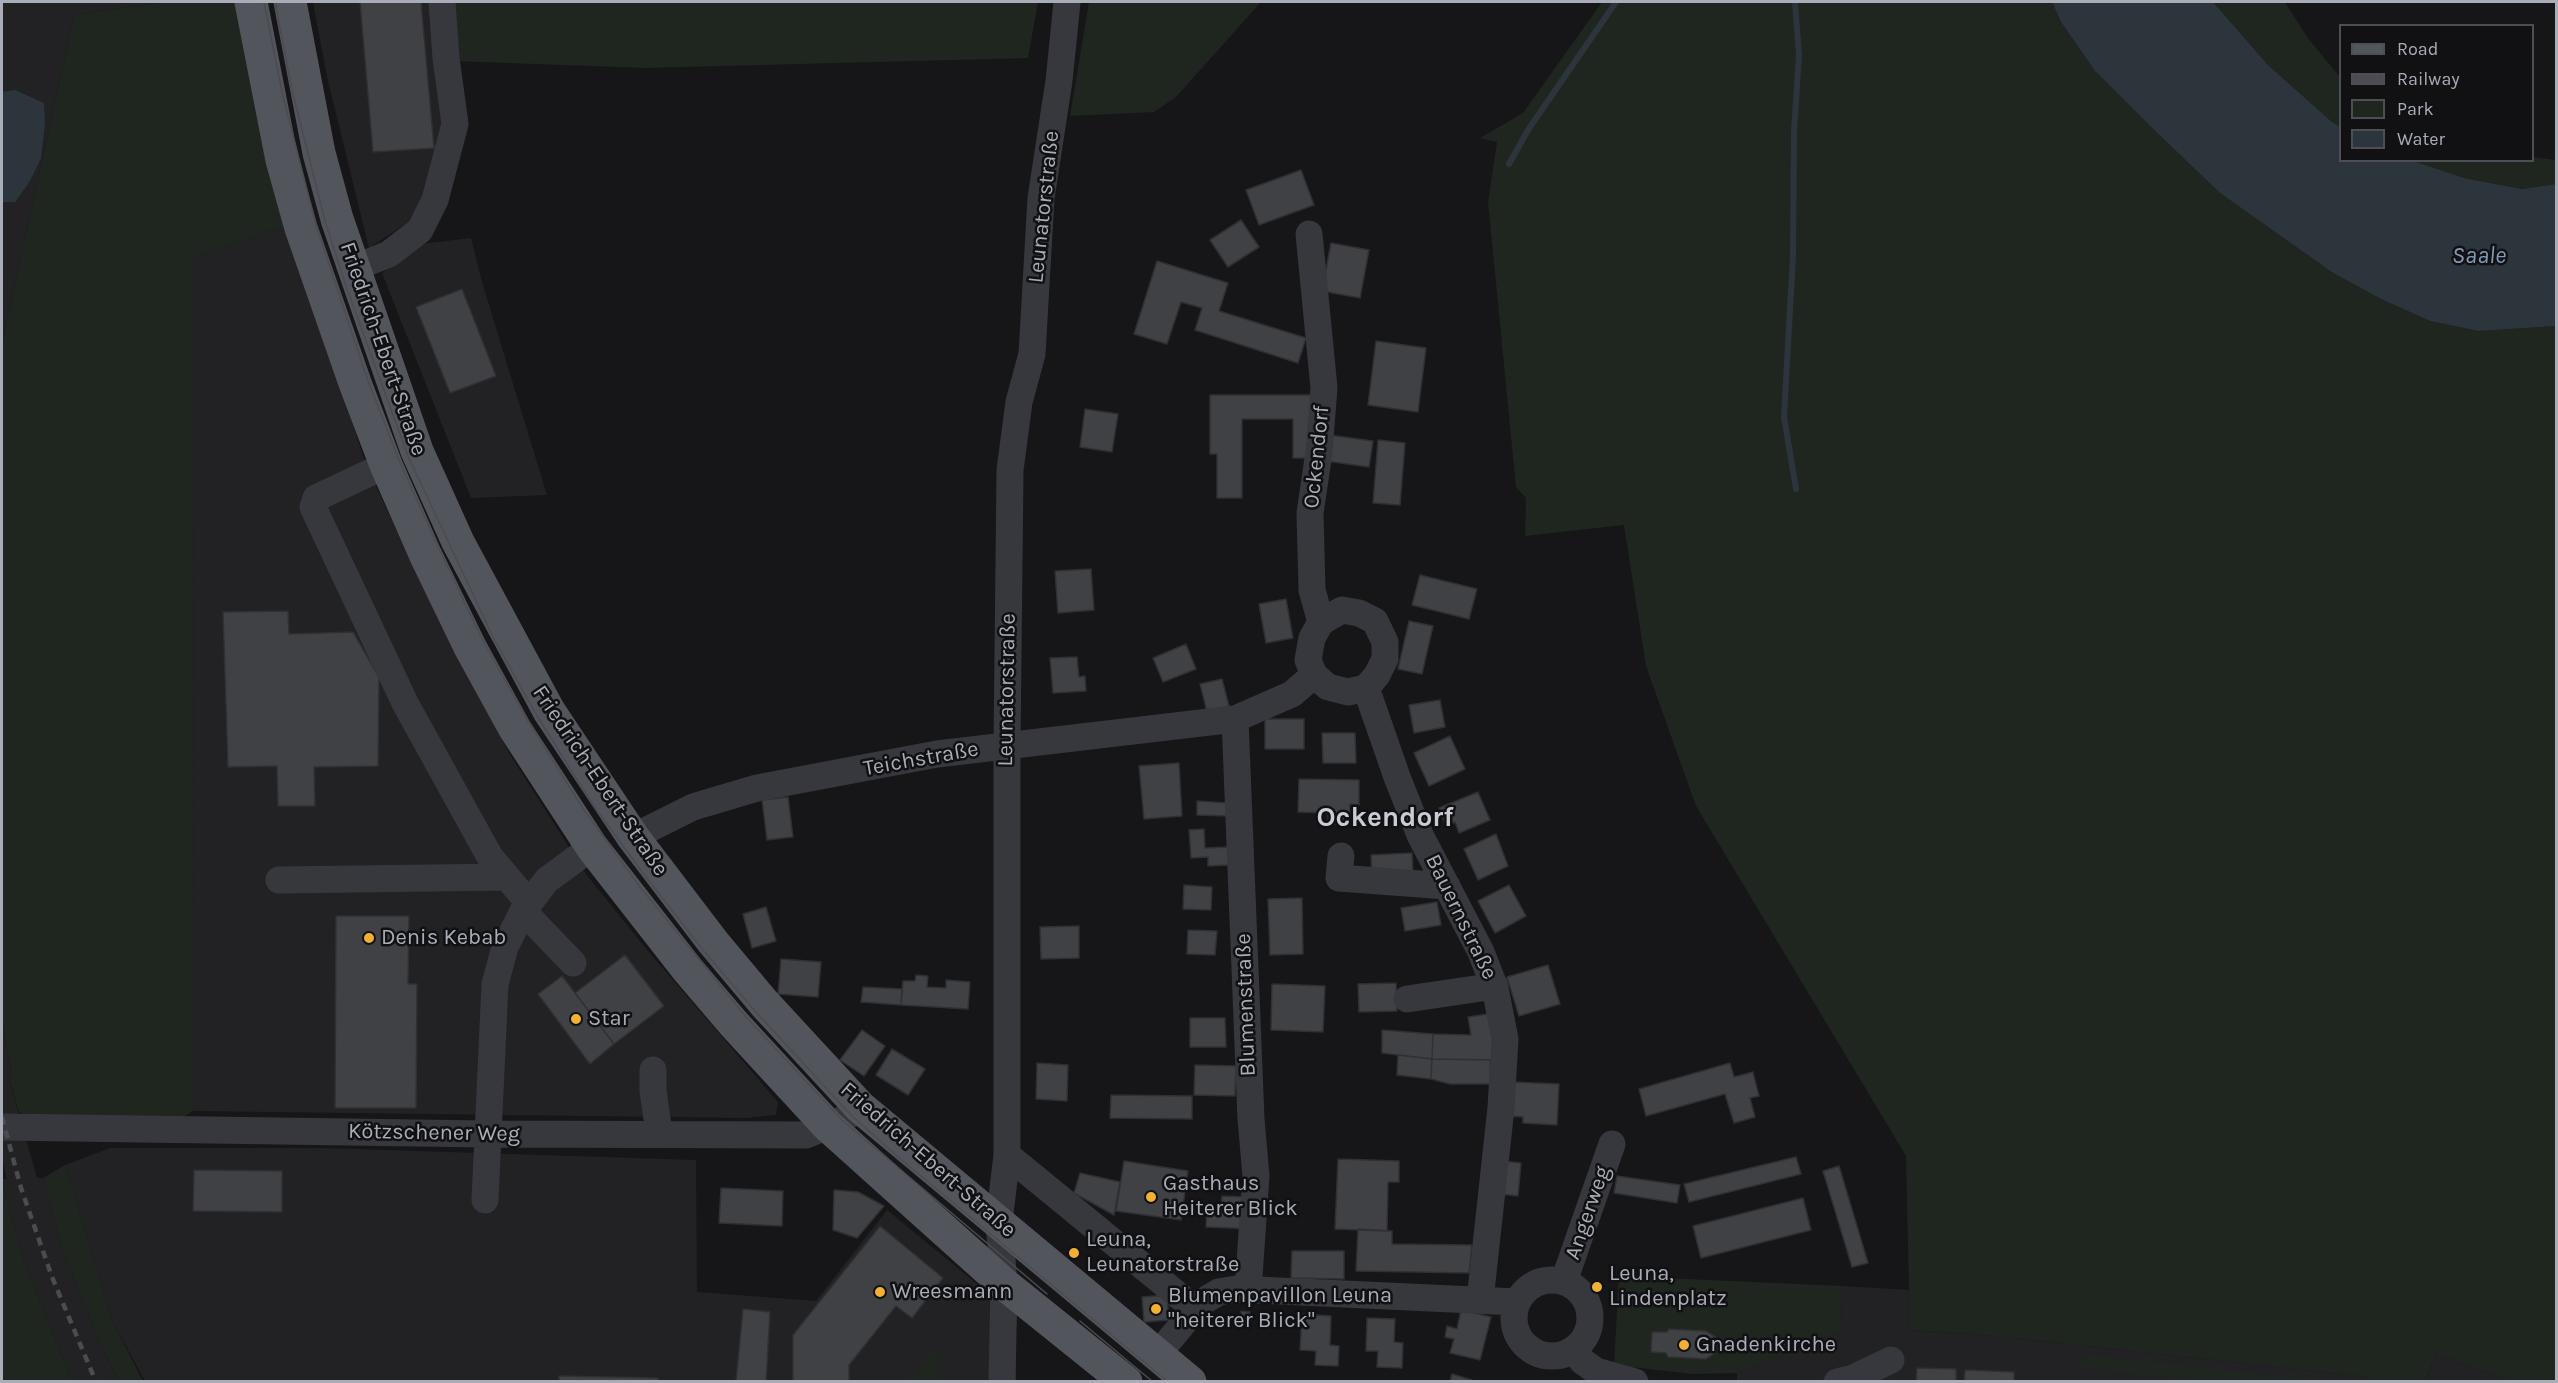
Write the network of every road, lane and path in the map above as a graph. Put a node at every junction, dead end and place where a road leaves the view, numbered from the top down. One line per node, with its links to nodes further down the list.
1 (251, 2): 7 (main road, Friedrich-Ebert-Straße)
2 (290, 2): 6 (main road, Friedrich-Ebert-Straße)
3 (442, 2): 6 (street)
4 (1067, 2): 12 (street, Leunatorstraße)
5 (1310, 234): 8 (street, Ockendorf)
6 (354, 268): 13 (main road, Friedrich-Ebert-Straße)
7 (386, 465): 14 (main road, Friedrich-Ebert-Straße); 16 (street)
8 (1321, 622): 9 (street); 10 (street)
9 (1314, 675): 10 (street); 11 (street, Teichstraße)
10 (1366, 688): 18 (street, Bauernstraße)
11 (1235, 719): 12 (street, Teichstraße); 35 (street, Blumenstraße)
12 (1007, 745): 13 (street, Teichstraße); 30 (street, Leunatorstraße)
13 (633, 837): 24 (main road, Friedrich-Ebert-Straße)
14 (592, 847): 19 (street); 25 (main road, Friedrich-Ebert-Straße)
15 (1341, 856): 18 (street)
16 (507, 877): 17 (street); 19 (street)
17 (279, 880)
18 (1447, 886): 21 (street, Bauernstraße)
19 (526, 907): 20 (street); 28 (street)
20 (573, 963)
21 (1495, 986): 22 (street); 36 (street, Bauernstraße)
22 (1407, 999)
23 (653, 1070): 27 (street)
24 (860, 1107): 25 (street, Kötzschener Weg); 32 (main road, Friedrich-Ebert-Straße)
25 (828, 1126): 27 (street, Kötzschener Weg); 34 (main road, Friedrich-Ebert-Straße)
26 (2, 1127): 28 (street, Kötzschener Weg)
27 (659, 1133): 28 (street, Kötzschener Weg)
28 (486, 1134): 31 (street)
29 (1612, 1144): 33 (street, Angerweg)
30 (1007, 1155): 32 (street, Leunatorstraße); 38 (street)
31 (485, 1200)
32 (999, 1222): 34 (street, Leunatorstraße); 40 (main road, Friedrich-Ebert-Straße)
33 (1564, 1281): 37 (street); 39 (street)
34 (1004, 1284): 42 (street, Leunatorstraße); 43 (main road, Friedrich-Ebert-Straße)
35 (1248, 1290): 36 (street); 38 (street)
36 (1480, 1300): 37 (street)
37 (1517, 1302): 39 (street)
38 (1195, 1309): 40 (street)
39 (1575, 1349): 45 (street)
40 (1158, 1354): 44 (main road, Friedrich-Ebert-Straße)
41 (1891, 1360): 46 (street)
42 (1002, 1382)
43 (1126, 1382)
44 (1190, 1382)
45 (1635, 1382)
46 (1837, 1382)

